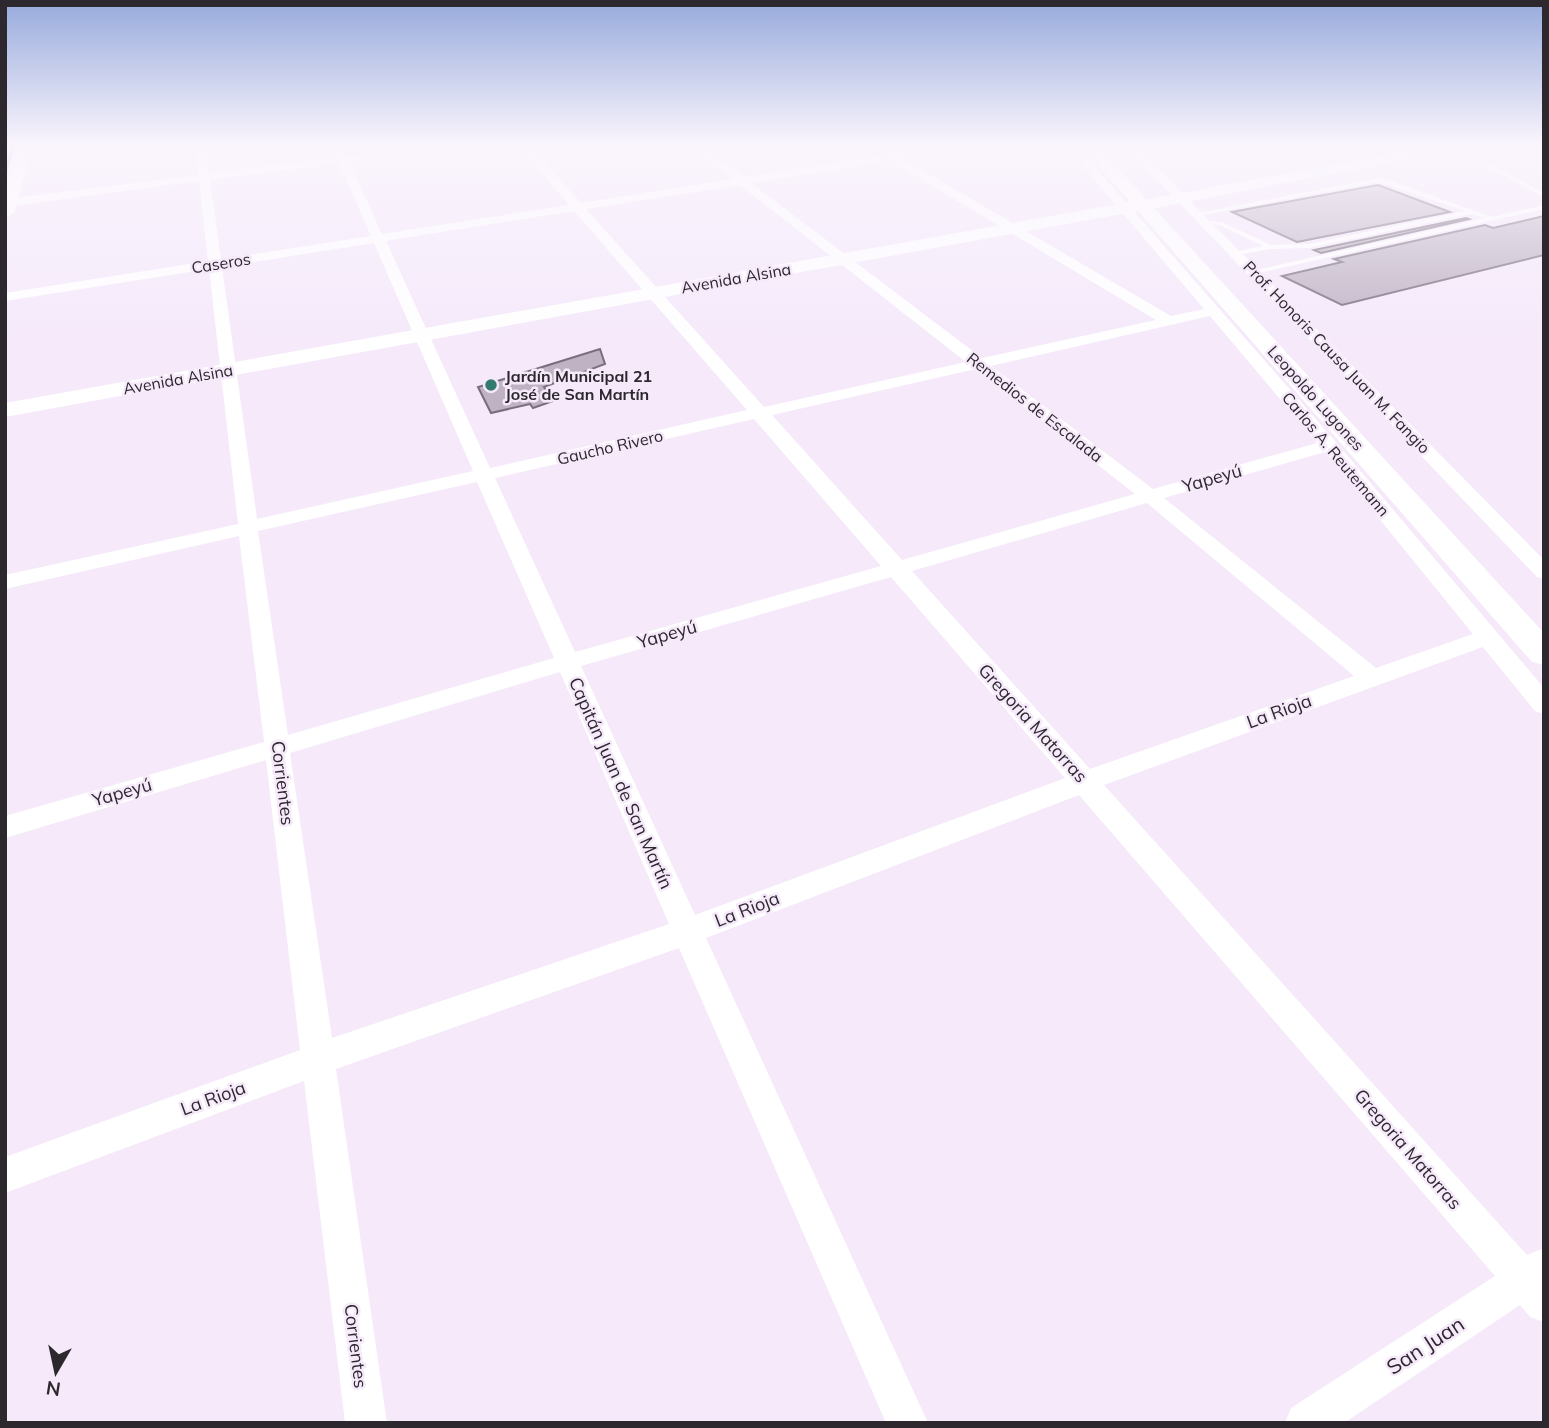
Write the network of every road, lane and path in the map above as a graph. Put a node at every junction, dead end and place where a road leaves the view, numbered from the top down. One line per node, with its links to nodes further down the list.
1 (208, 211): 25 (street, Corrientes)
2 (367, 211): 19 (street, Capitán Juan de San Martín)
3 (548, 211): 19 (street, Caseros)
4 (582, 211): 27 (street, Gregoria Matorras)
5 (781, 211): 24 (street, Remedios de Escalada)
6 (982, 211): 18 (street)
7 (1114, 211): 18 (main road, Avenida Alsina)
8 (1142, 211): 29 (street, Carlos A. Reutemann)
9 (1143, 211): 45 (main road, Leopoldo Lugones)
10 (1144, 211): 43 (main road, Leopoldo Lugones)
11 (1194, 211): 16 (street, Prof. Honoris Causa Juan M. Fangio)
12 (1235, 211): 16 (lane)
13 (1467, 211): 15 (lane)
14 (1528, 211): 17 (lane)
15 (1471, 212): 17 (lane); 20 (lane)
16 (1201, 218): 21 (lane); 22 (street, Prof. Honoris Causa Juan M. Fangio)
17 (1492, 219): 23 (lane)
18 (1013, 229): 24 (main road, Avenida Alsina); 30 (street)
19 (380, 237): 25 (street, Caseros); 31 (street, Capitán Juan de San Martín)
20 (1309, 246): 21 (lane); 23 (lane)
21 (1270, 247): 22 (lane)
22 (1236, 253): 26 (street, Prof. Honoris Causa Juan M. Fangio)
23 (1331, 255): 26 (lane)
24 (844, 259): 27 (main road, Avenida Alsina); 32 (street, Remedios de Escalada)
25 (214, 264): 28 (street, Caseros); 33 (street, Corrientes)
26 (1254, 272): 41 (street, Prof. Honoris Causa Juan M. Fangio)
27 (654, 293): 31 (main road, Avenida Alsina); 35 (street, Gregoria Matorras)
28 (5, 297)
29 (1214, 311): 30 (street, Gaucho Rivero); 36 (street, Carlos A. Reutemann)
30 (1170, 321): 32 (street, Gaucho Rivero)
31 (419, 336): 33 (main road, Avenida Alsina); 37 (street, Capitán Juan de San Martín)
32 (980, 364): 35 (street, Gaucho Rivero); 38 (street, Remedios de Escalada)
33 (229, 370): 34 (main road, Avenida Alsina); 39 (street, Corrientes)
34 (5, 410)
35 (757, 414): 37 (street, Gaucho Rivero); 40 (street, Gregoria Matorras)
36 (1329, 445): 38 (street, Yapeyú); 44 (street, Carlos A. Reutemann)
37 (483, 476): 39 (street, Gaucho Rivero); 46 (street, Capitán Juan de San Martín)
38 (1150, 496): 40 (street, Yapeyú); 47 (street, Remedios de Escalada)
39 (248, 528): 42 (street, Gaucho Rivero); 49 (street, Corrientes)
40 (896, 570): 46 (street, Yapeyú); 50 (street, Gregoria Matorras)
41 (1544, 572)
42 (5, 582)
43 (1544, 621)
44 (1488, 637): 47 (street, La Rioja); 48 (street, Carlos A. Reutemann)
45 (1544, 654)
46 (568, 662): 49 (street, Yapeyú); 52 (street, Capitán Juan de San Martín)
47 (1371, 677): 50 (street, La Rioja)
48 (1544, 705)
49 (278, 746): 51 (street, Yapeyú); 53 (street, Corrientes)
50 (1086, 781): 52 (street, La Rioja); 55 (street, Gregoria Matorras)
51 (5, 827)
52 (687, 932): 53 (street, La Rioja); 57 (street, Capitán Juan de San Martín)
53 (319, 1059): 54 (street, La Rioja); 56 (street, Corrientes)
54 (5, 1175)
55 (1537, 1284): 58 (street, San Juan)
56 (366, 1423)
57 (907, 1423)
58 (1306, 1423)

